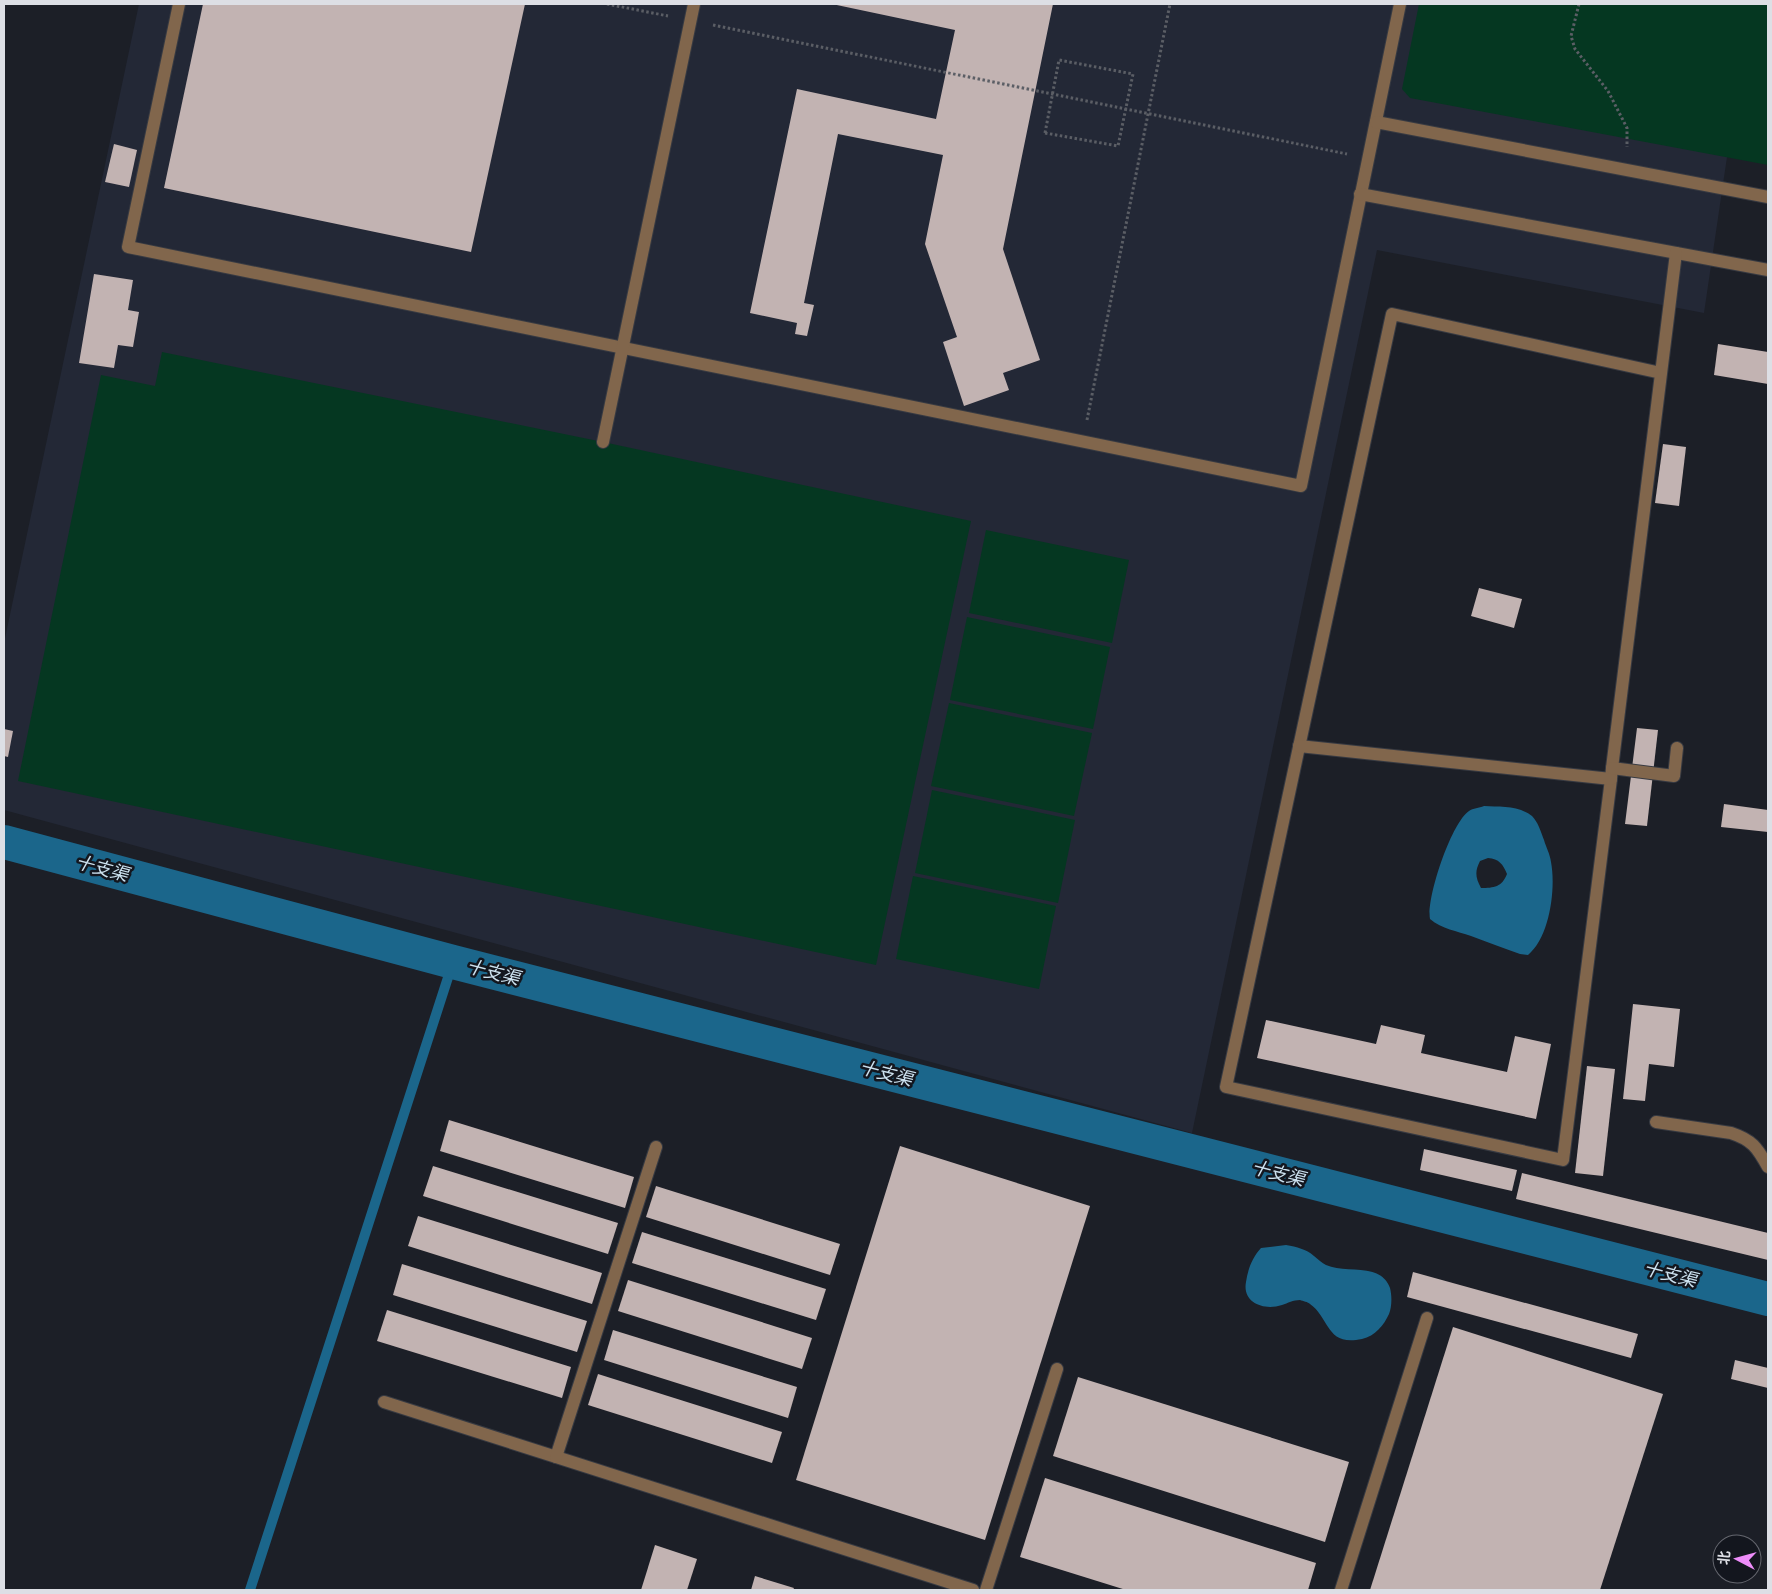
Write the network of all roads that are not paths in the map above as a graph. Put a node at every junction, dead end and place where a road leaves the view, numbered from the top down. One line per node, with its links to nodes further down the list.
1 (179, 4): 9 (lane)
2 (694, 4): 9 (lane)
3 (1400, 4): 4 (lane)
4 (1376, 122): 5 (lane); 6 (lane)
5 (1360, 194): 7 (lane); 9 (lane)
6 (1768, 197)
7 (1676, 253): 8 (lane); 10 (lane)
8 (1768, 270)
9 (623, 348): 11 (lane)
10 (1661, 373): 12 (lane); 14 (lane)
11 (603, 442)
12 (1299, 746): 14 (lane); 14 (lane)
13 (1677, 748): 14 (lane)
14 (1611, 774)
15 (1656, 1122): 17 (lane)
16 (656, 1147): 21 (lane)
17 (1768, 1167)
18 (1427, 1318): 24 (lane)
19 (1057, 1369): 23 (lane)
20 (384, 1402): 21 (lane)
21 (556, 1457): 22 (lane)
22 (973, 1590)
23 (986, 1590)
24 (1341, 1590)

